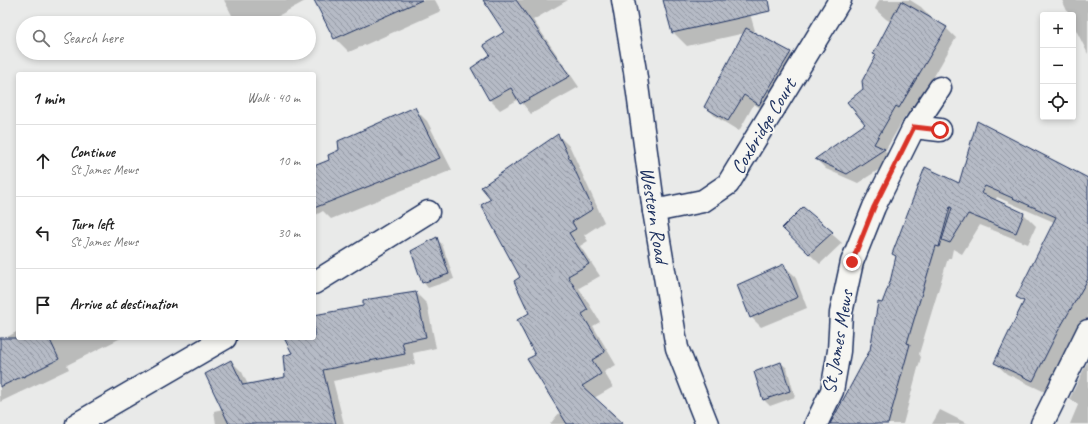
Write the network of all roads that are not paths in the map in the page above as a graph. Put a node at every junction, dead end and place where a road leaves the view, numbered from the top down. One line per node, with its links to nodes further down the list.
1 (623, 0): 6 (street, Western Road)
2 (840, 0): 6 (street, Coxbridge Court)
3 (940, 88): 4 (street, St James Mews)
4 (914, 127): 5 (street); 13 (street, St James Mews)
5 (940, 130)
6 (654, 211): 12 (street, Western Road)
7 (428, 212): 8 (street)
8 (316, 282)
9 (1088, 331): 14 (street)
10 (221, 340): 11 (street)
11 (77, 424)
12 (707, 424)
13 (816, 424)
14 (1042, 424)

